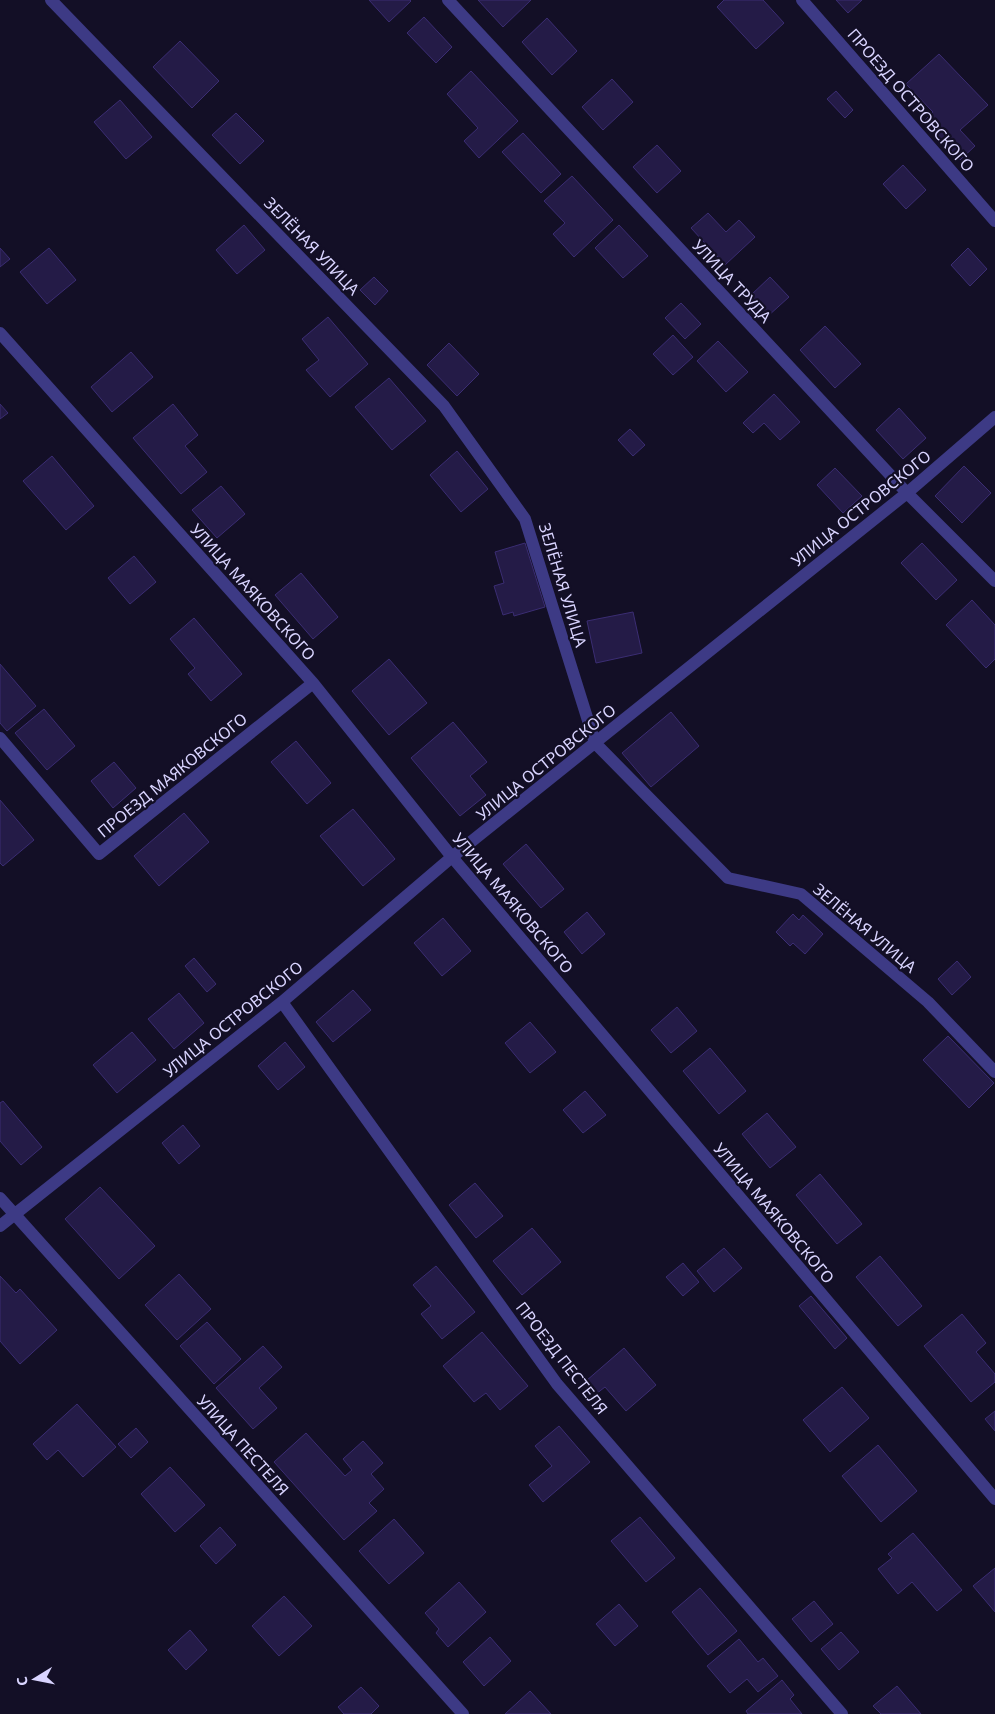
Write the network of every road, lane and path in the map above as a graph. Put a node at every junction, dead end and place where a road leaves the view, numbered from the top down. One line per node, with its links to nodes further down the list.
1 (51, 0): 11 (street, ЗЕЛЁНАЯ УЛИЦА)
2 (448, 0): 7 (street, УЛИЦА ТРУДА)
3 (802, 0): 4 (street, ПРОЕЗД ОСТРОВСКОГО)
4 (995, 221)
5 (0, 333): 9 (street, УЛИЦА МАЯКОВСКОГО)
6 (995, 417): 7 (street, УЛИЦА ОСТРОВСКОГО)
7 (907, 494): 8 (street, УЛИЦА ТРУДА); 11 (street, УЛИЦА ОСТРОВСКОГО)
8 (995, 582)
9 (314, 683): 10 (street, ПРОЕЗД МАЯКОВСКОГО); 12 (street, УЛИЦА МАЯКОВСКОГО)
10 (0, 738)
11 (595, 743): 12 (street, УЛИЦА ОСТРОВСКОГО); 14 (street, ЗЕЛЁНАЯ УЛИЦА)
12 (452, 857): 13 (street, УЛИЦА ОСТРОВСКОГО); 18 (street, УЛИЦА МАЯКОВСКОГО)
13 (282, 1002): 16 (street, УЛИЦА ОСТРОВСКОГО); 20 (street, ПРОЕЗД ПЕСТЕЛЯ)
14 (995, 1072)
15 (0, 1198): 16 (street, УЛИЦА ПЕСТЕЛЯ)
16 (15, 1215): 17 (street, УЛИЦА ОСТРОВСКОГО); 19 (street, УЛИЦА ПЕСТЕЛЯ)
17 (0, 1226)
18 (995, 1499)
19 (463, 1714)
20 (842, 1714)

